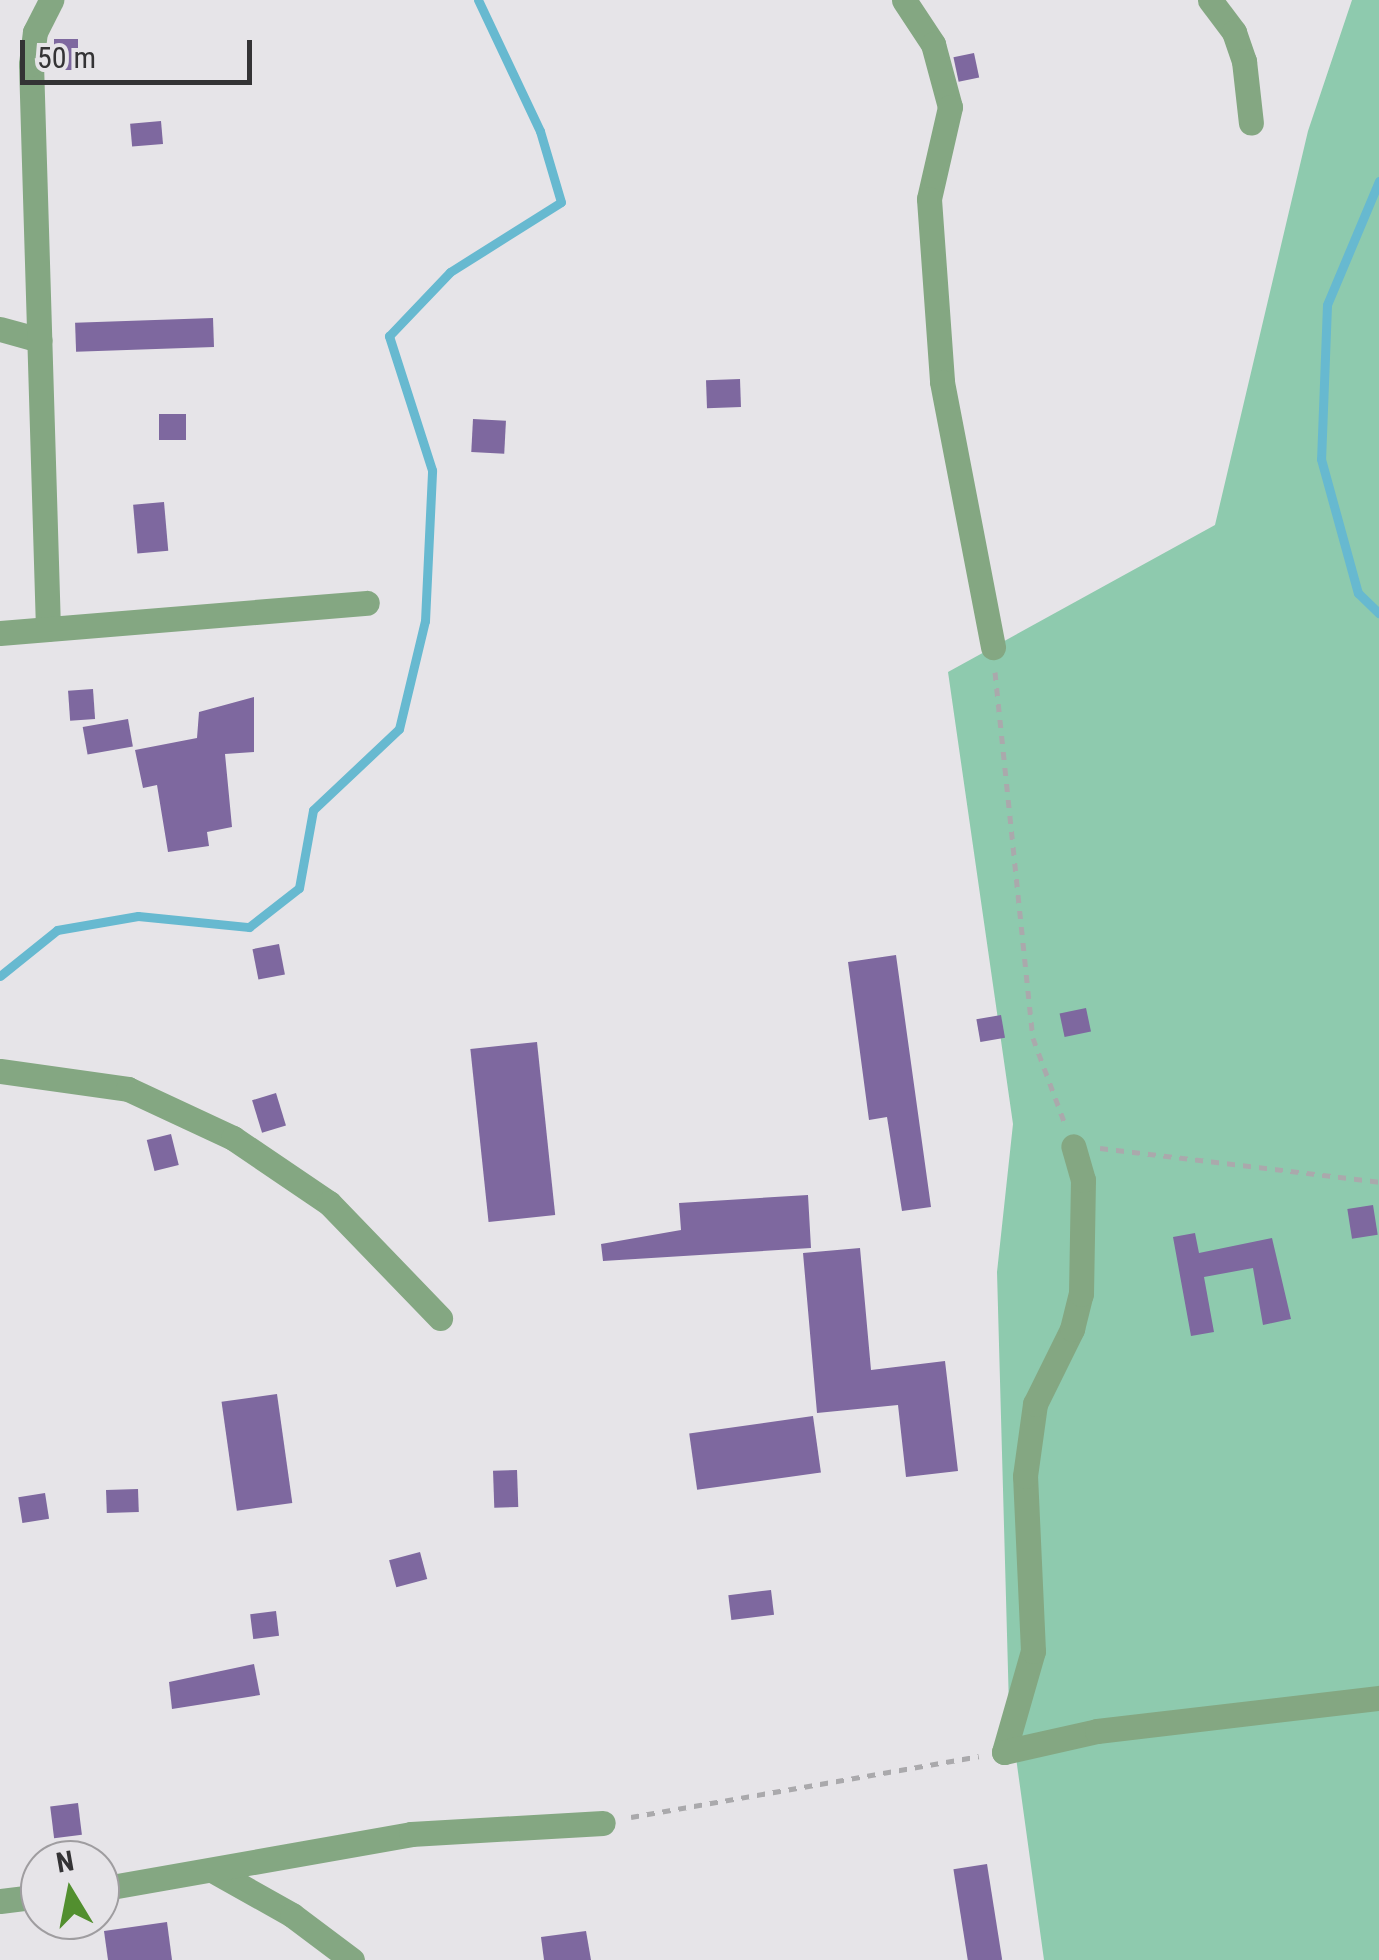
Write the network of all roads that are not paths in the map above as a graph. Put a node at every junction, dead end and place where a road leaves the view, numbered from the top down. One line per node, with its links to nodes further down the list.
1 (52, 0): 6 (street)
2 (904, 0): 10 (street)
3 (1210, 0): 4 (street)
4 (1251, 123)
5 (0, 329): 6 (street)
6 (40, 340): 8 (street)
7 (367, 603): 8 (street)
8 (48, 629): 9 (street)
9 (0, 633)
10 (993, 647)
11 (0, 1071): 13 (street)
12 (1073, 1146): 14 (street)
13 (440, 1318)
14 (1379, 1698)
15 (603, 1823): 16 (street)
16 (214, 1871): 17 (street); 18 (street)
17 (120, 1886)
18 (352, 1960)

